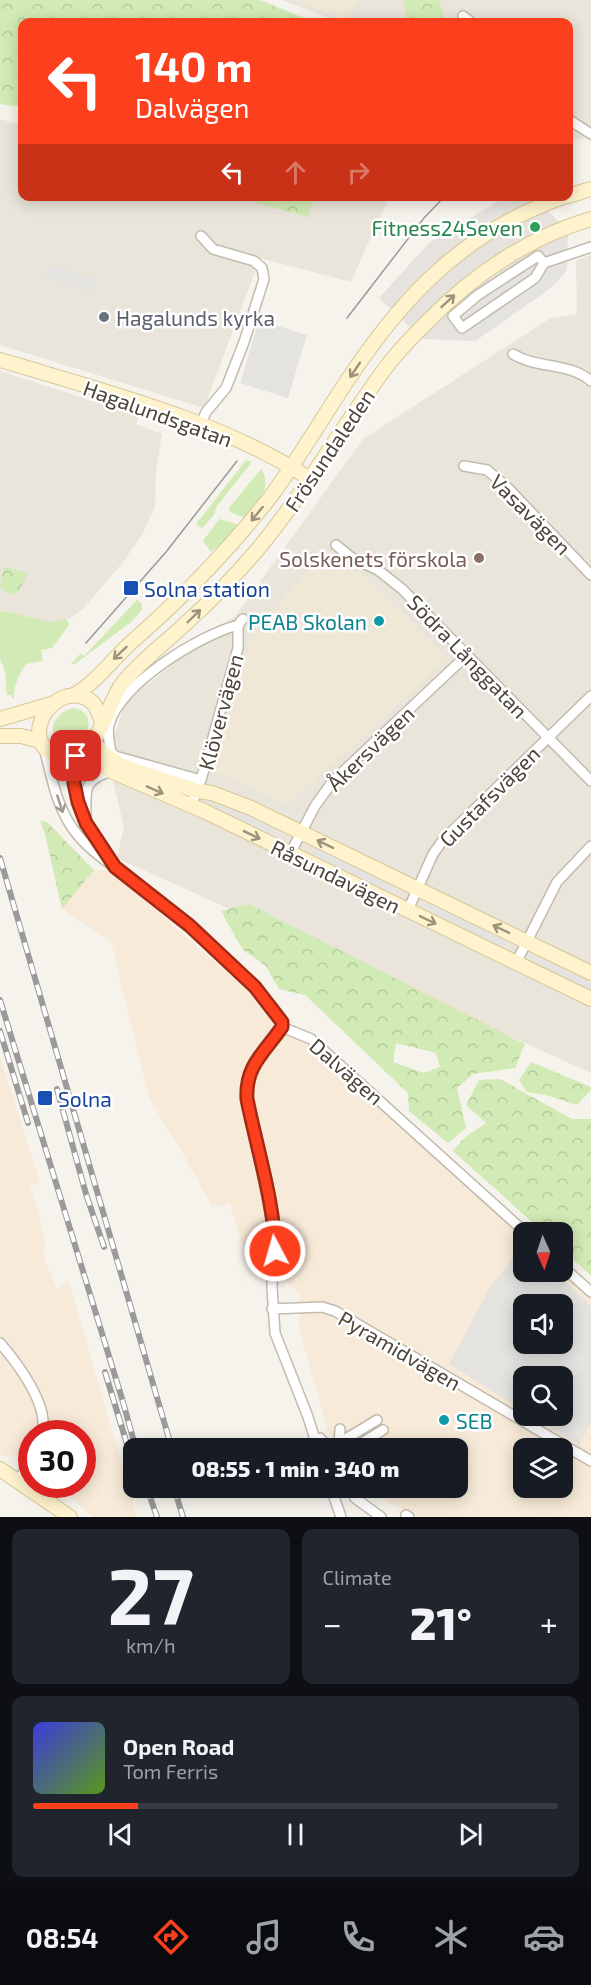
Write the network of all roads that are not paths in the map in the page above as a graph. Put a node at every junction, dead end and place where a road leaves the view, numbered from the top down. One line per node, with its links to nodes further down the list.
1 (463, 16): 2 (street)
2 (466, 18)
3 (573, 122): 4 (street)
4 (591, 134)
5 (591, 189): 6 (main road, Frösundaleden)
6 (573, 194)
7 (556, 201): 17 (main road, Frösundaleden, one-way to 17)
8 (591, 219): 18 (main road, Frösundaleden, one-way to 8)
9 (201, 237): 15 (street)
10 (591, 247): 11 (street)
11 (544, 263): 11 (street)
12 (513, 354): 14 (street)
13 (0, 360): 15 (main road, Hagalundsgatan)
14 (591, 381)
15 (201, 424): 17 (main road, Hagalundsgatan)
16 (464, 466): 20 (street, Vasavägen)
17 (292, 467): 18 (main road, Hagalundsgatan); 22 (main road, Frösundaleden, one-way to 22)
18 (310, 479): 26 (main road, Frösundaleden, one-way to 18)
19 (336, 545): 21 (street, Södra Långgatan)
20 (591, 575)
21 (467, 655): 28 (street, Södra Långgatan); 37 (street, Åkersvägen)
22 (74, 696): 24 (main road); 26 (main road)
23 (591, 696): 28 (street, Gustafsvägen)
24 (53, 704): 25 (main road); 29 (main road)
25 (0, 719)
26 (102, 722): 30 (main road)
27 (0, 736): 29 (main road)
28 (548, 738): 33 (street, Södra Långgatan); 41 (street, Gustafsvägen)
29 (39, 742): 31 (main road); 40 (street, one-way to 40)
30 (94, 743): 31 (main road); 34 (main road, Råsundavägen)
31 (79, 755): 32 (main road, Råsundavägen); 36 (street)
32 (111, 771): 35 (main road, Råsundavägen, one-way to 35); 36 (street)
33 (591, 781)
34 (199, 785): 34 (street, Klövervägen); 35 (street, Klövervägen); 37 (main road, Råsundavägen)
35 (191, 806): 39 (main road, Råsundavägen, one-way to 39)
36 (86, 823): 40 (street)
37 (301, 832): 39 (street, Åkersvägen); 41 (main road, Råsundavägen, one-way to 37)
38 (591, 846): 43 (street)
39 (290, 854): 42 (main road, Råsundavägen)
40 (115, 867): 47 (street)
41 (418, 889): 42 (street, Gustafsvägen); 43 (main road, Råsundavägen, one-way to 41)
42 (408, 910): 44 (main road, Råsundavägen, one-way to 44)
43 (526, 941): 44 (street); 45 (main road, Råsundavägen)
44 (516, 963): 46 (main road, Råsundavägen)
45 (591, 973)
46 (591, 999)
47 (282, 1027): 48 (street, Dalvägen); 51 (street)
48 (514, 1222)
49 (573, 1276): 50 (street)
50 (591, 1292)
51 (272, 1309): 57 (street); 61 (street, Pyramidvägen)
52 (0, 1343): 53 (street)
53 (43, 1420)
54 (377, 1420): 59 (street)
55 (340, 1429): 58 (street)
56 (383, 1430): 60 (street)
57 (315, 1438)
58 (339, 1438)
59 (350, 1438)
60 (370, 1438)
61 (591, 1461)
62 (0, 1469): 63 (main road)
63 (17, 1482): 66 (main road)
64 (334, 1498): 67 (street)
65 (356, 1498): 68 (street)
66 (70, 1517)
67 (341, 1517)
68 (381, 1517)

